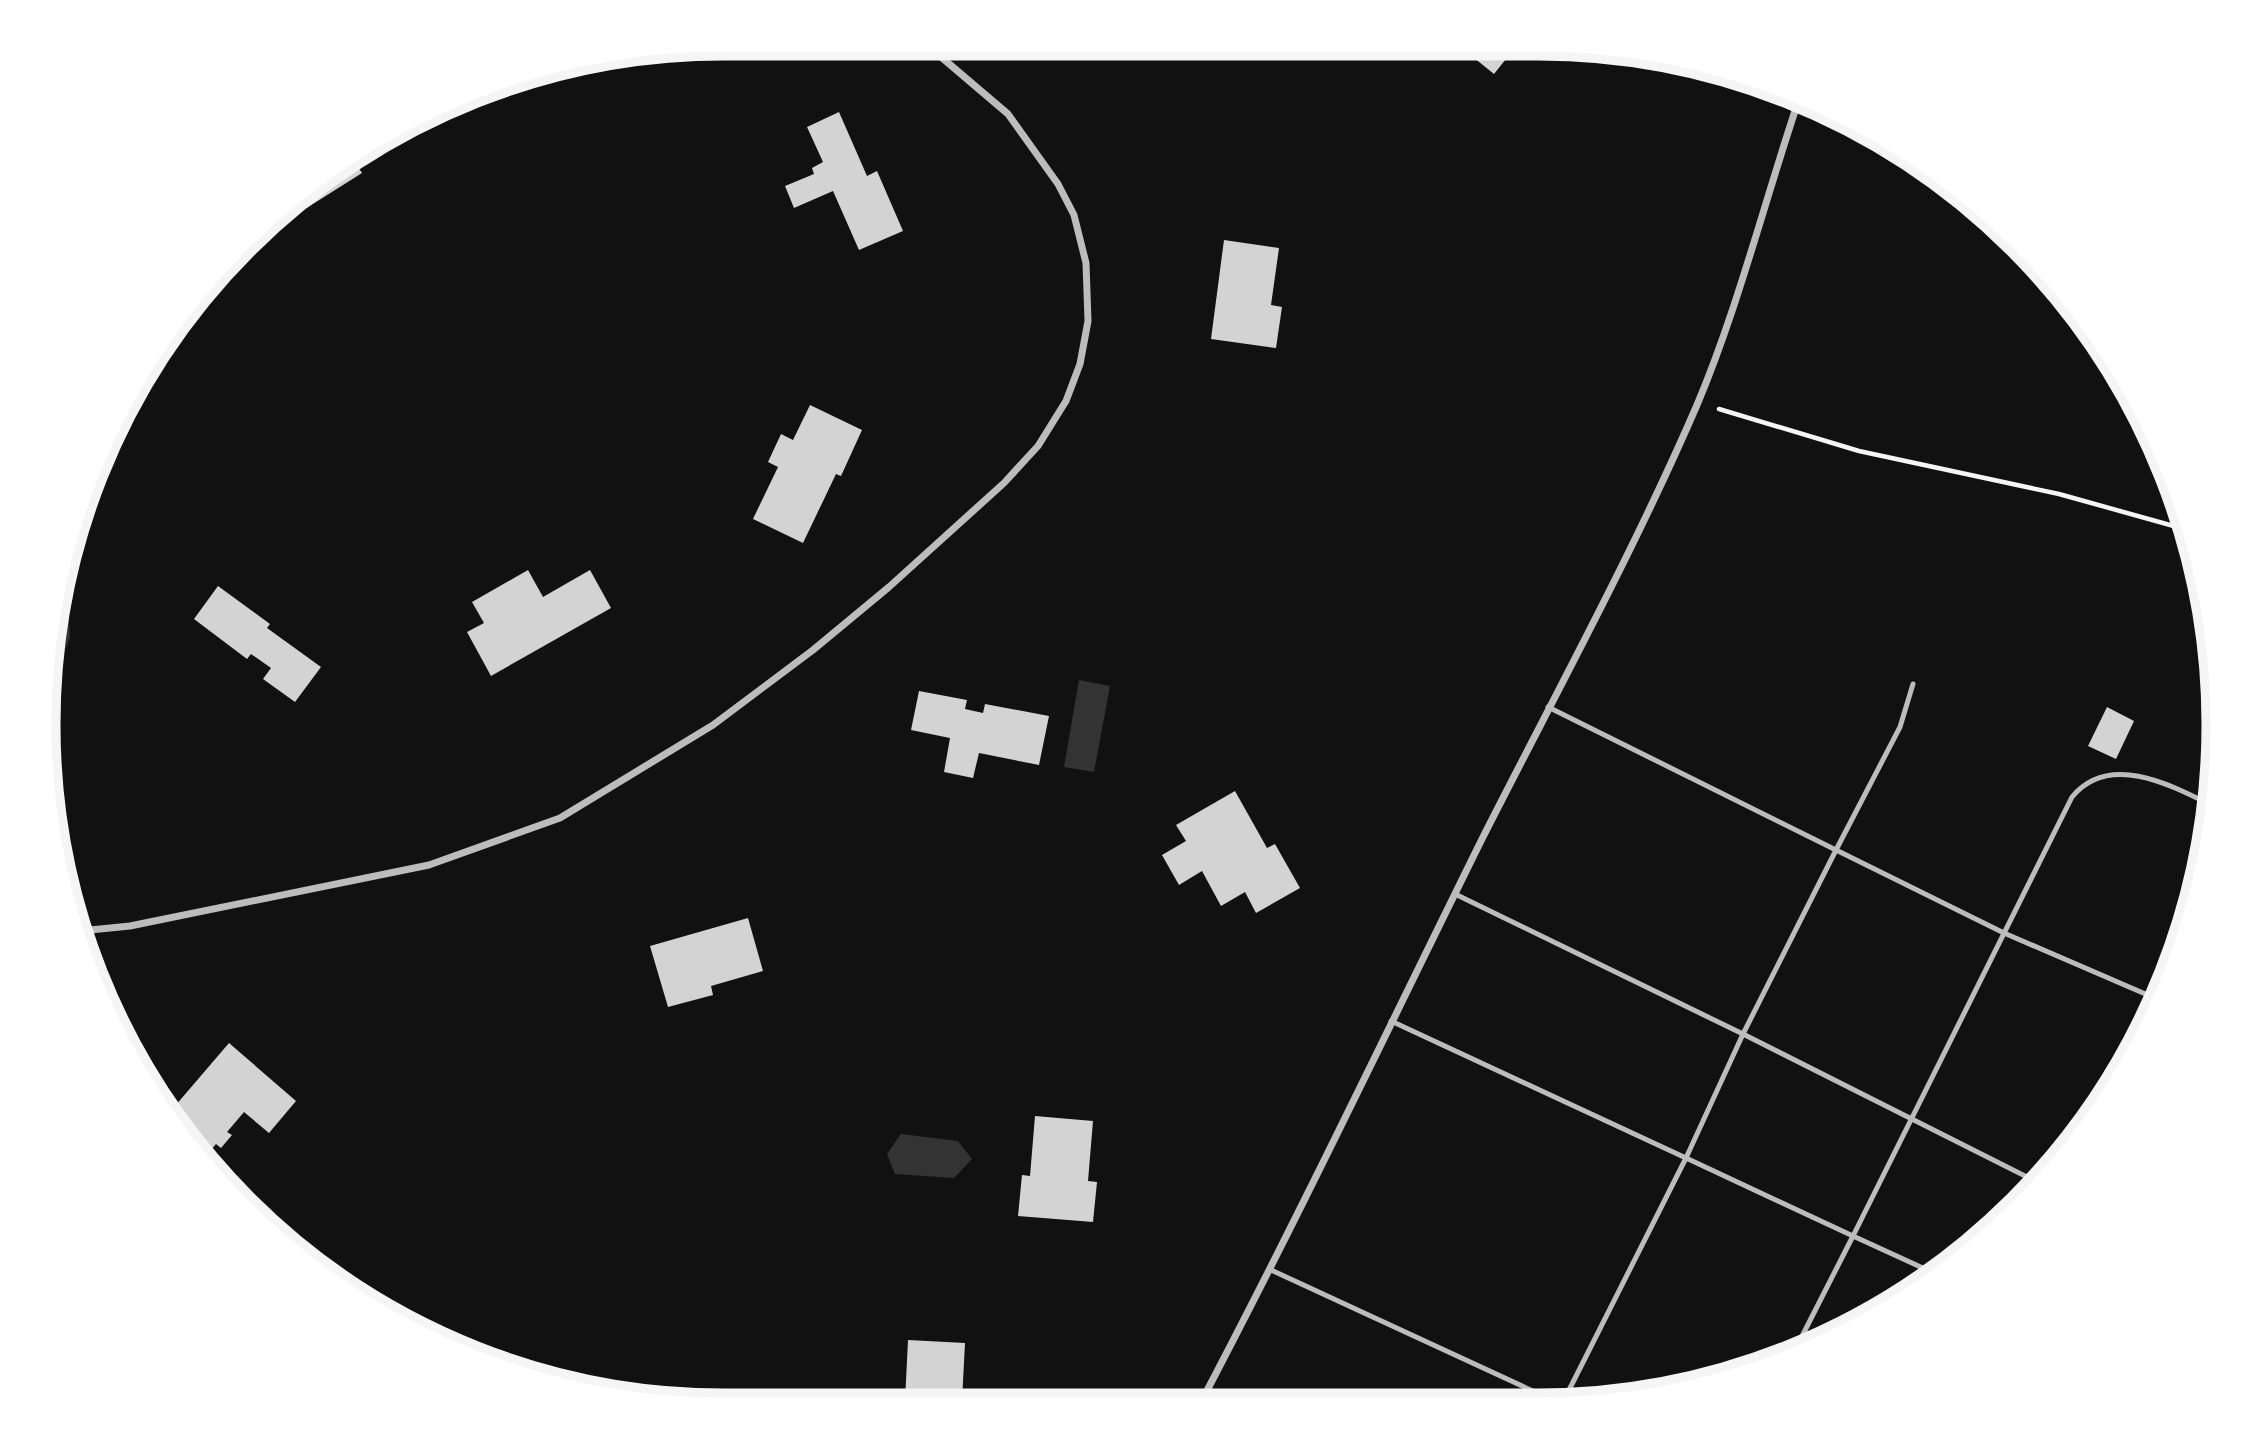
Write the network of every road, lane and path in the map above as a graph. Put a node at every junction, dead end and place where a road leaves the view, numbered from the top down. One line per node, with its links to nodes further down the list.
1 (941, 56): 10 (street)
2 (1796, 108): 3 (street)
3 (1698, 402): 4 (path); 6 (street)
4 (2176, 527)
5 (1913, 684): 8 (lane)
6 (1548, 707): 8 (lane); 9 (street)
7 (2201, 800): 11 (lane)
8 (1836, 850): 11 (lane); 14 (lane)
9 (1455, 894): 13 (street); 14 (lane)
10 (88, 930)
11 (2004, 933): 12 (lane); 15 (lane)
12 (2148, 995)
13 (1391, 1021): 16 (lane); 20 (street)
14 (1743, 1034): 15 (lane); 16 (lane)
15 (1912, 1119): 17 (lane); 18 (lane)
16 (1686, 1158): 18 (lane); 22 (lane)
17 (2028, 1178)
18 (1853, 1236): 19 (lane); 21 (lane)
19 (1925, 1269)
20 (1271, 1270): 23 (street); 24 (lane)
21 (1801, 1338)
22 (1568, 1392)
23 (1206, 1393)
24 (1538, 1393)

